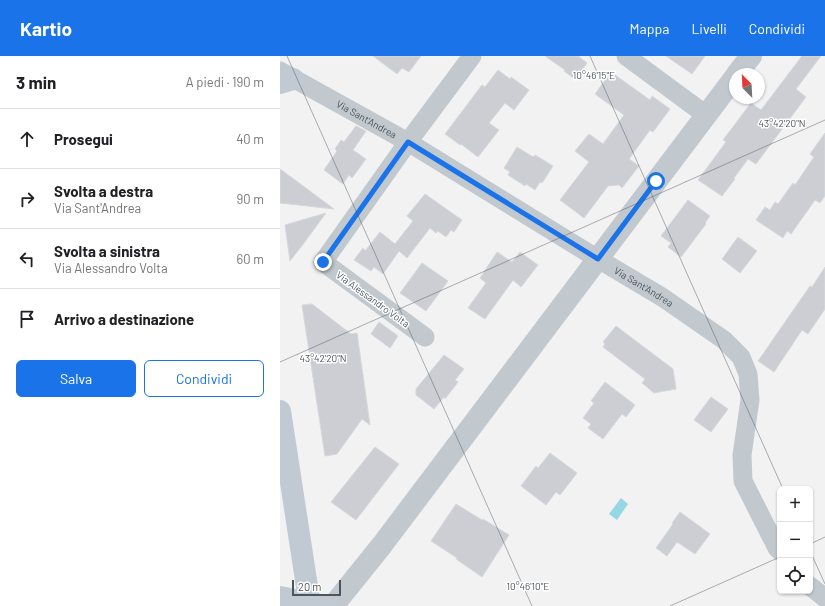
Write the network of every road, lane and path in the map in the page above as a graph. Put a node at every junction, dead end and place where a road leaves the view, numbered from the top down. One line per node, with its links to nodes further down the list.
1 (472, 56): 8 (street)
2 (626, 56): 7 (street)
3 (751, 56): 4 (street)
4 (742, 68)
5 (284, 78): 8 (street, Via Sant'Andrea)
6 (729, 85): 7 (street)
7 (706, 115): 9 (street)
8 (408, 142): 9 (street, Via Sant'Andrea); 10 (street, Via Alessandro Volta)
9 (598, 259): 12 (street, Via Sant'Andrea); 18 (street)
10 (425, 337)
11 (280, 411): 16 (main road)
12 (777, 548)
13 (813, 588): 15 (street)
14 (280, 597): 17 (main road, bridge)
15 (825, 598)
16 (310, 606)
17 (326, 606)
18 (333, 606)

